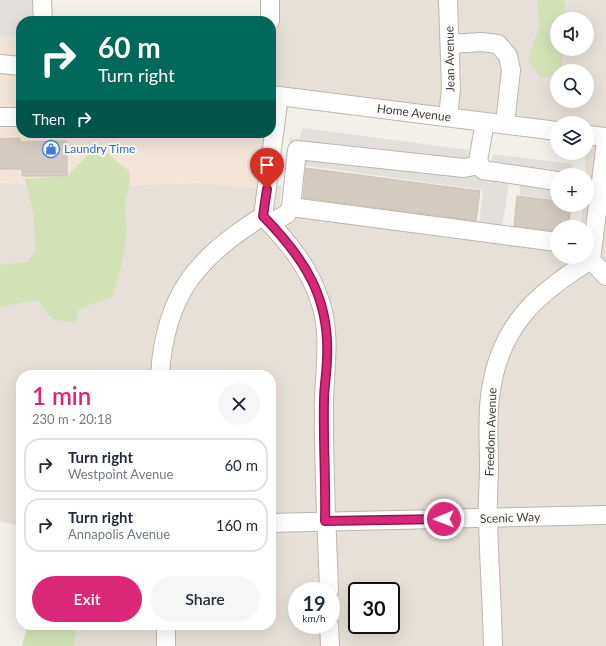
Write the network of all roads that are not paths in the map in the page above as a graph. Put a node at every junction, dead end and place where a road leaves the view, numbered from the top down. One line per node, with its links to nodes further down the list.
1 (42, 0): 4 (street)
2 (270, 0): 5 (street)
3 (448, 0): 6 (street, Jean Avenue)
4 (43, 16)
5 (270, 16)
6 (450, 44): 12 (street, Jean Avenue); 14 (street)
7 (0, 64): 8 (street)
8 (16, 66)
9 (276, 96): 12 (street, Home Avenue)
10 (0, 117): 11 (street)
11 (16, 117)
12 (448, 117): 13 (street, Home Avenue)
13 (485, 122): 14 (street, Home Avenue); 22 (street)
14 (505, 124): 15 (street, Home Avenue)
15 (550, 130)
16 (594, 136): 17 (street)
17 (606, 137)
18 (273, 138): 20 (street)
19 (606, 142): 24 (street)
20 (273, 146): 21 (street); 26 (street)
21 (297, 150): 22 (street); 25 (street)
22 (480, 165): 23 (street)
23 (550, 180)
24 (594, 186)
25 (291, 207): 26 (street); 27 (street)
26 (266, 220): 31 (street); 34 (street)
27 (550, 241)
28 (594, 259): 30 (street)
29 (577, 264): 33 (street, Freedom Avenue)
30 (606, 276)
31 (161, 370)
32 (606, 515): 33 (street, Scenic Way)
33 (488, 518): 34 (street, Scenic Way); 41 (street, Freedom Avenue)
34 (325, 521): 35 (street, Scenic Way); 36 (street)
35 (276, 523)
36 (328, 582)
37 (166, 630): 39 (street)
38 (329, 634): 40 (street)
39 (166, 646)
40 (330, 646)
41 (494, 646)

